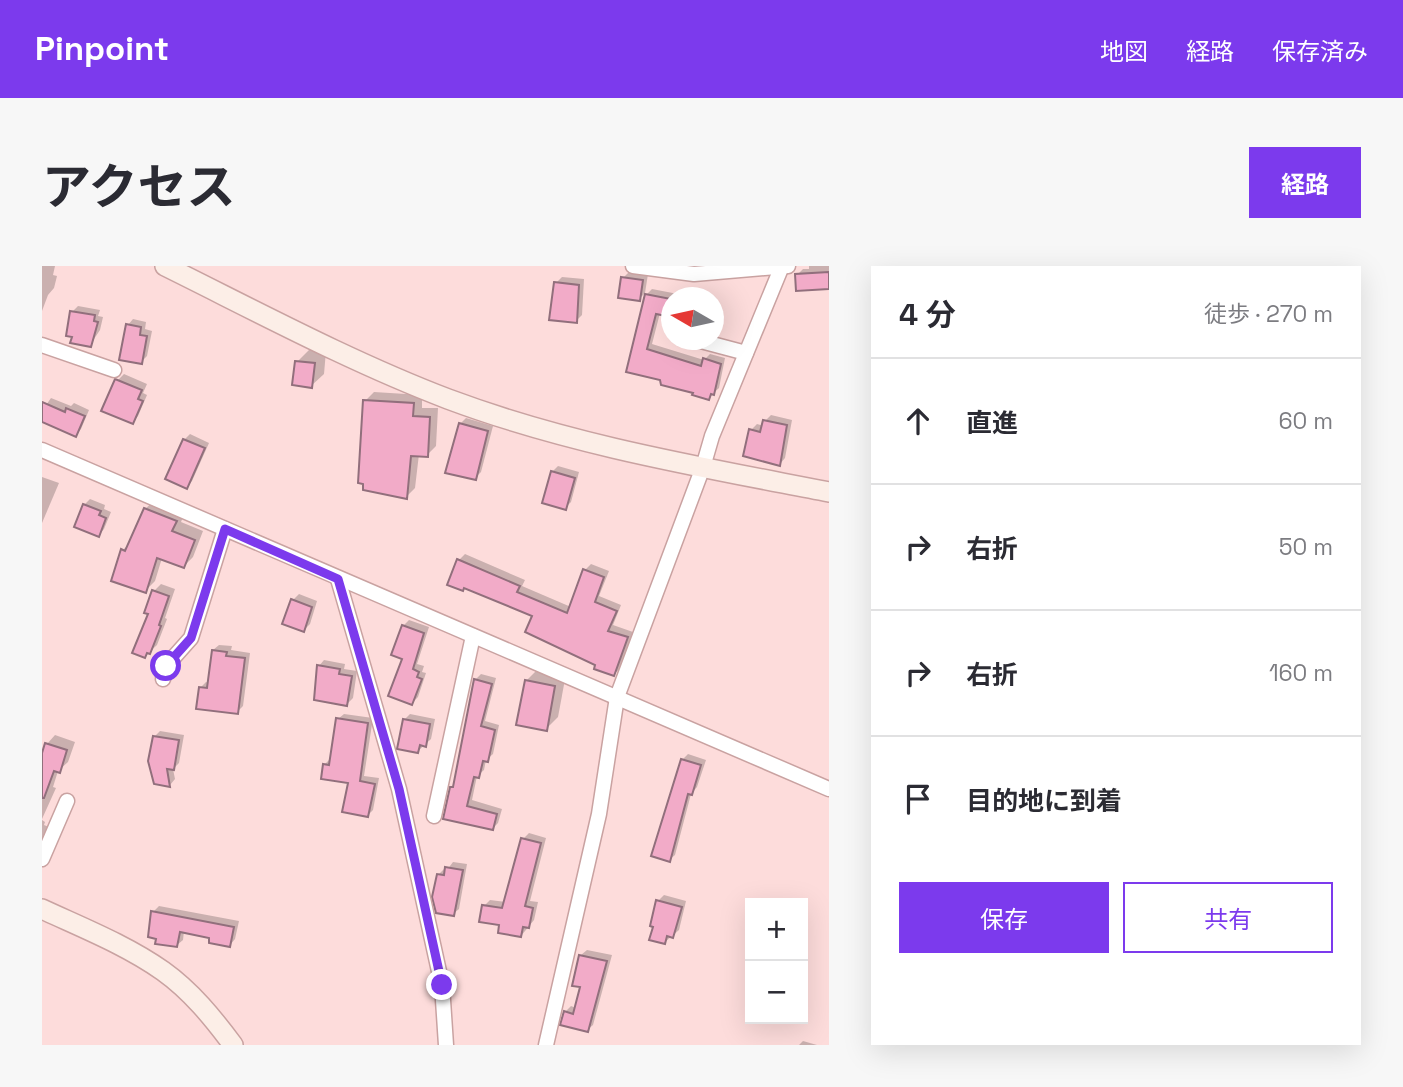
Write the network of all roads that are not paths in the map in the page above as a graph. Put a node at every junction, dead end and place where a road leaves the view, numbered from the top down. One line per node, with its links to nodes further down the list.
1 (164, 266): 9 (street)
2 (633, 266): 3 (street)
3 (784, 267): 6 (street)
4 (42, 345): 7 (street)
5 (724, 347): 6 (street)
6 (746, 353): 9 (street)
7 (114, 370)
8 (42, 450): 11 (street)
9 (702, 467): 10 (street); 15 (street)
10 (829, 492)
11 (225, 529): 12 (street); 14 (street)
12 (338, 579): 13 (street); 22 (street)
13 (473, 636): 15 (street); 18 (street)
14 (163, 679)
15 (617, 697): 16 (street); 23 (street)
16 (829, 789)
17 (67, 801): 19 (street)
18 (434, 816)
19 (42, 859)
20 (42, 909): 21 (street)
21 (233, 1045)
22 (446, 1045)
23 (546, 1045)

